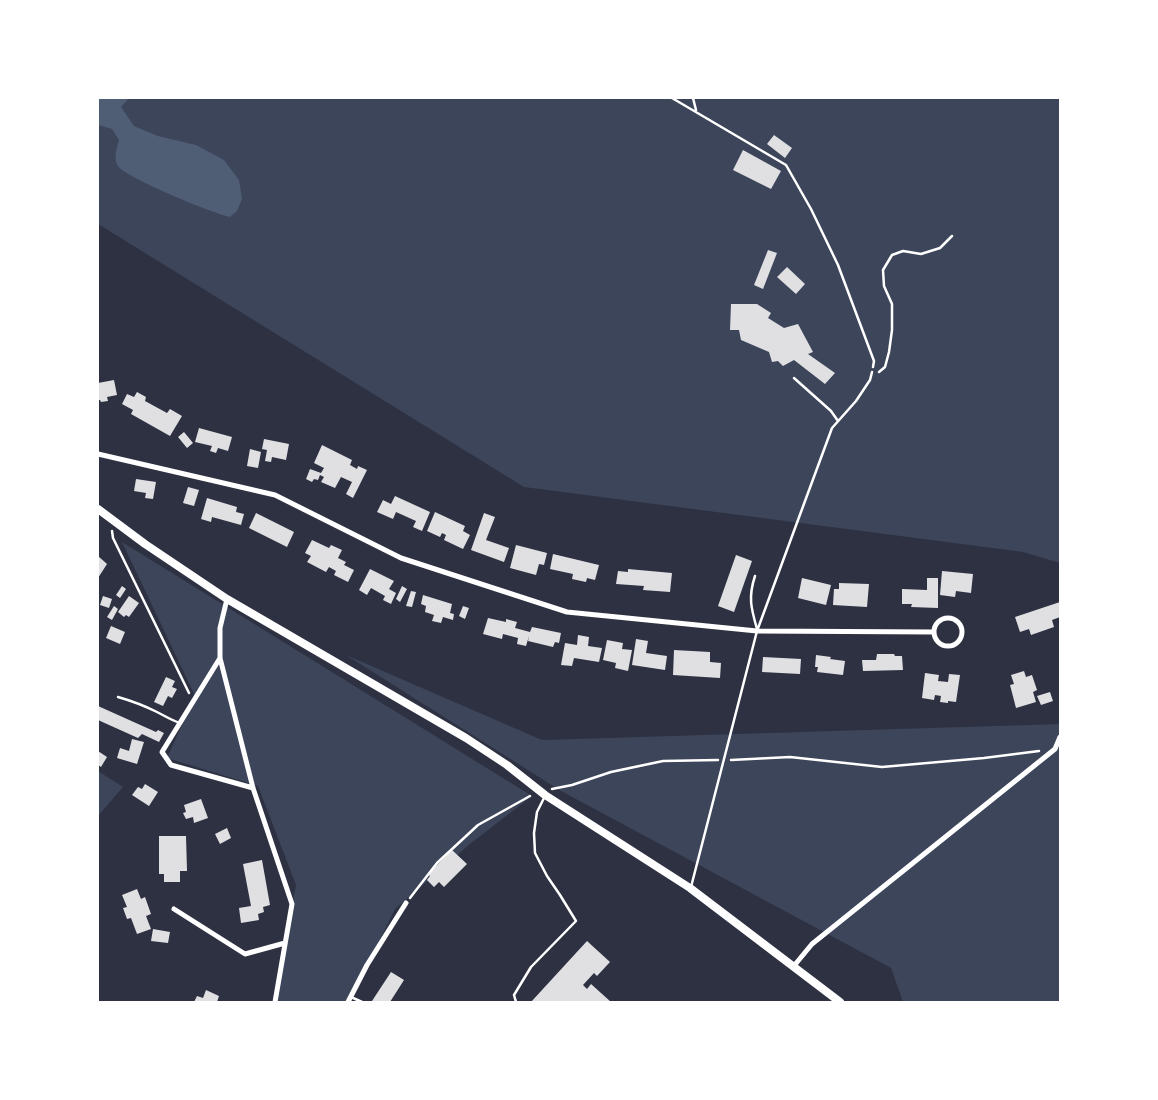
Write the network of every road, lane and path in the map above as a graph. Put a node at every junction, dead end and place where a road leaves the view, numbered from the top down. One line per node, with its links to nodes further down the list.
1 (672, 98): 3 (path)
2 (693, 98): 3 (path)
3 (697, 112): 5 (path)
4 (952, 236): 7 (path)
5 (872, 372): 7 (lane)
6 (794, 378): 8 (lane)
7 (870, 380): 8 (lane)
8 (838, 421): 14 (lane)
9 (98, 454): 14 (street)
10 (98, 509): 11 (main road)
11 (110, 519): 13 (main road); 18 (path)
12 (755, 576): 14 (lane)
13 (227, 599): 16 (street); 24 (main road)
14 (757, 631): 15 (street); 22 (lane)
15 (934, 632): 15 (street)
16 (220, 658): 18 (street); 23 (street)
17 (118, 697): 19 (lane)
18 (193, 702): 19 (street)
19 (180, 723): 23 (street)
20 (1060, 737): 21 (street)
21 (1055, 749): 22 (path); 29 (street)
22 (724, 760): 24 (path); 25 (lane)
23 (254, 788): 28 (street)
24 (543, 793): 25 (main road); 26 (path); 34 (lane)
25 (690, 888): 29 (main road)
26 (406, 903): 30 (street)
27 (174, 909): 28 (street)
28 (285, 943): 31 (street)
29 (793, 967): 35 (main road)
30 (351, 997): 32 (street); 33 (lane)
31 (275, 1002)
32 (348, 1002)
33 (362, 1002)
34 (516, 1002)
35 (840, 1002)

